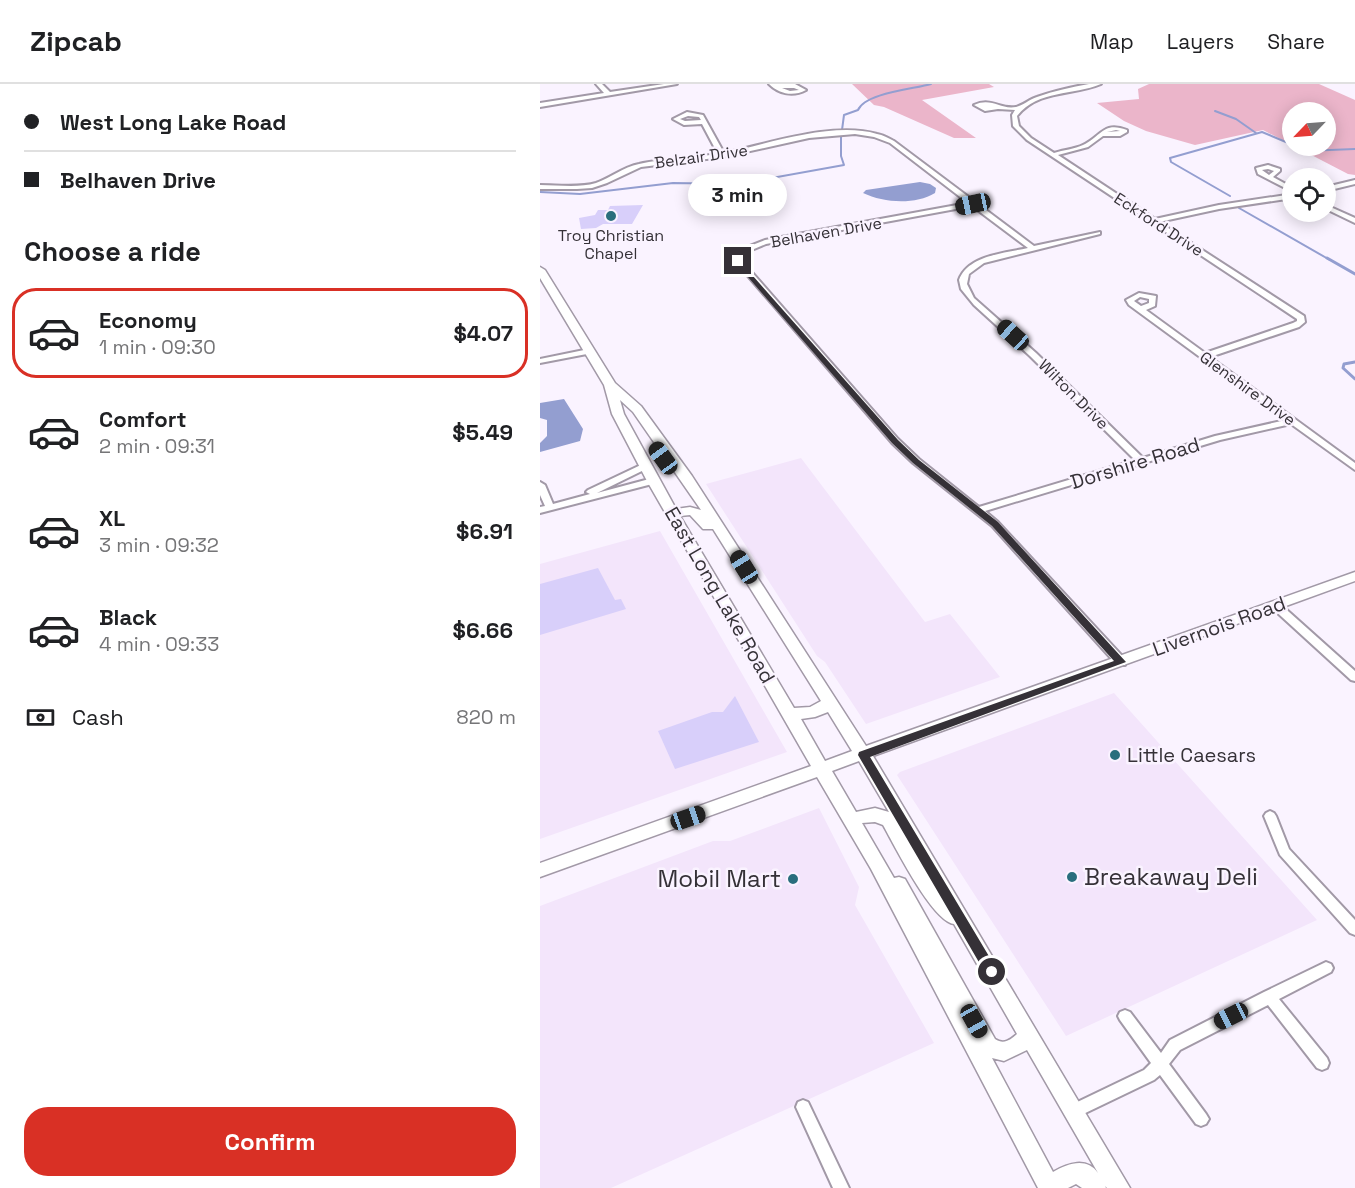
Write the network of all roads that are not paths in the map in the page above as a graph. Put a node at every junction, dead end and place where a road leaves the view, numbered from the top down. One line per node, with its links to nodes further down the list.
1 (599, 84): 4 (street)
2 (674, 84): 4 (street)
3 (1098, 84): 7 (street)
4 (608, 94): 5 (street)
5 (540, 105)
6 (998, 107): 7 (street)
7 (1018, 110): 11 (street, Eckford Drive)
8 (703, 122): 10 (street)
9 (1103, 134): 11 (street)
10 (722, 155): 15 (street, Belzair Drive); 18 (street, Belzair Drive)
11 (1053, 155): 20 (street, Eckford Drive)
12 (1270, 177): 14 (street)
13 (1355, 182): 16 (street)
14 (1282, 184)
15 (540, 187)
16 (1336, 187)
17 (1282, 198): 20 (street)
18 (973, 204): 23 (street); 41 (street, Belhaven Drive)
19 (1336, 212): 21 (street)
20 (1154, 221): 27 (street, Eckford Drive)
21 (1355, 221)
22 (1098, 233): 23 (street, Wilton Drive)
23 (1032, 248): 32 (street, Wilton Drive)
24 (542, 277): 26 (main road, East Long Lake Road)
25 (1141, 309): 27 (street, Glenshire Drive)
26 (589, 351): 28 (street); 29 (main road, East Long Lake Road)
27 (1204, 356): 30 (street, Glenshire Drive)
28 (540, 361)
29 (610, 385): 31 (main road, East Long Lake Road); 36 (main road, East Long Lake Road)
30 (1293, 421): 32 (street, Dorshire Road); 34 (street, Glenshire Drive)
31 (634, 443): 33 (main road, East Long Lake Road); 36 (main road)
32 (1141, 461): 41 (street, Dorshire Road)
33 (645, 466): 35 (main road, East Long Lake Road); 38 (street)
34 (1355, 467)
35 (653, 481): 38 (street); 42 (main road, East Long Lake Road)
36 (689, 481): 45 (main road, East Long Lake Road)
37 (540, 485): 39 (street)
38 (563, 504): 39 (street)
39 (550, 507): 40 (street)
40 (540, 510)
41 (979, 510): 46 (street, Belhaven Drive)
42 (674, 514): 45 (main road); 49 (main road, East Long Lake Road)
43 (1355, 576): 44 (main road, Livernois Road)
44 (1275, 605): 46 (main road, Livernois Road); 47 (street)
45 (793, 644): 48 (main road, East Long Lake Road)
46 (1121, 662): 50 (main road, Livernois Road)
47 (1355, 678)
48 (829, 702): 49 (main road); 50 (main road, East Long Lake Road)
49 (788, 713): 51 (main road, East Long Lake Road)
50 (863, 755): 51 (main road, Livernois Road); 57 (main road, East Long Lake Road)
51 (822, 770): 53 (main road, East Long Lake Road); 55 (main road, Livernois Road)
52 (1270, 816): 56 (street)
53 (851, 820): 54 (main road, East Long Lake Road); 57 (main road)
54 (876, 864): 61 (main road); 67 (main road, East Long Lake Road)
55 (540, 870)
56 (1352, 921)
57 (971, 936): 61 (main road)
58 (1326, 968): 59 (street)
59 (1269, 996): 62 (street); 63 (street)
60 (1125, 1016): 63 (street)
61 (1029, 1037): 65 (main road)
62 (1322, 1063)
63 (1160, 1065): 65 (street); 66 (street)
64 (803, 1107): 68 (street)
65 (1072, 1112): 70 (main road)
66 (1201, 1119)
67 (1049, 1187): 69 (main road)
68 (841, 1188)
69 (1095, 1188)
70 (1119, 1188)

